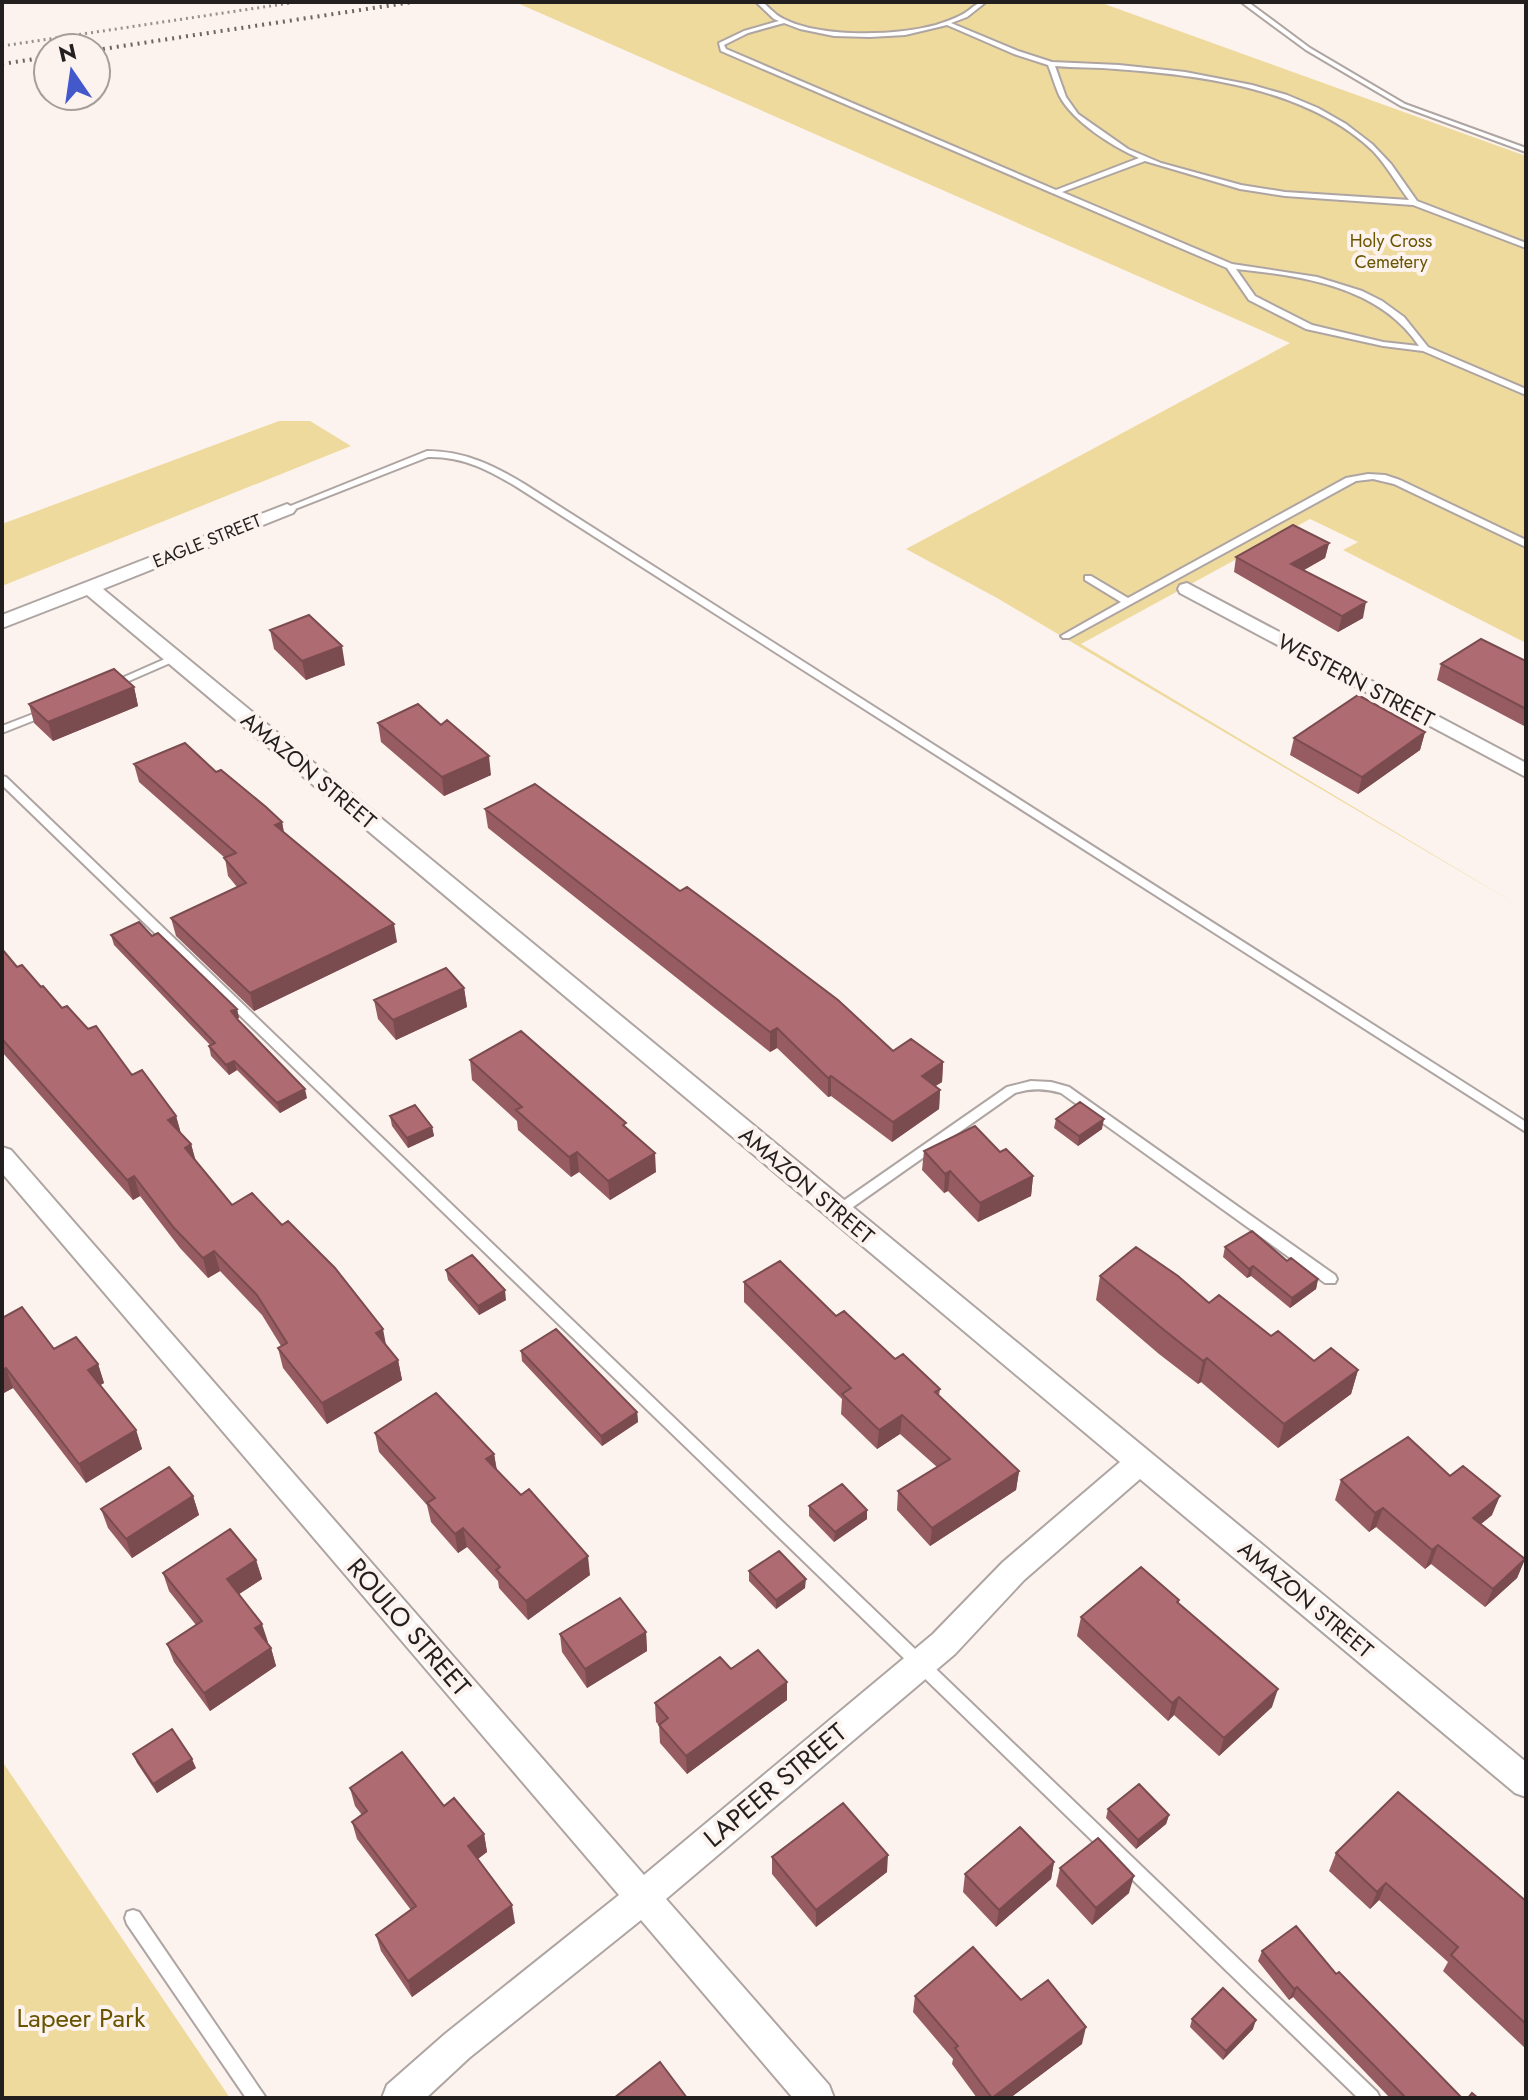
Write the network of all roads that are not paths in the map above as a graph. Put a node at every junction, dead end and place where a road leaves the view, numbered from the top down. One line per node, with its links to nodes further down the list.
1 (759, 2): 4 (lane)
2 (983, 2): 5 (lane)
3 (1244, 2): 7 (lane)
4 (784, 21): 5 (lane); 9 (lane)
5 (950, 25): 6 (lane)
6 (1051, 64): 8 (lane); 10 (lane)
7 (1526, 150)
8 (1145, 158): 9 (lane); 10 (lane)
9 (1056, 192): 12 (lane)
10 (1414, 203): 11 (lane)
11 (1526, 246)
12 (1230, 266): 13 (lane); 13 (lane)
13 (1425, 349): 14 (lane)
14 (1526, 392)
15 (287, 509): 18 (street, EAGLE STREET); 29 (lane, EAGLE STREET)
16 (1526, 544): 20 (lane)
17 (1088, 578): 20 (lane)
18 (89, 587): 21 (street, EAGLE STREET); 23 (street, AMAZON STREET)
19 (1187, 589): 27 (street, WESTERN STREET)
20 (1127, 602): 22 (lane)
21 (2, 622)
22 (1066, 636)
23 (174, 658): 24 (lane); 31 (street, AMAZON STREET)
24 (102, 688)
25 (59, 706): 26 (lane)
26 (2, 730)
27 (1526, 771)
28 (2, 779): 34 (lane)
29 (1526, 1128)
30 (2, 1156): 36 (street, ROULO STREET)
31 (838, 1211): 32 (lane); 33 (street, AMAZON STREET)
32 (1330, 1279)
33 (1140, 1462): 34 (street, LAPEER STREET); 35 (street, AMAZON STREET)
34 (920, 1663): 36 (street, LAPEER STREET); 41 (lane)
35 (1526, 1782)
36 (643, 1897): 39 (street, LAPEER STREET); 40 (street, ROULO STREET)
37 (133, 1918): 38 (lane)
38 (257, 2098)
39 (400, 2098)
40 (816, 2098)
41 (1371, 2098)

